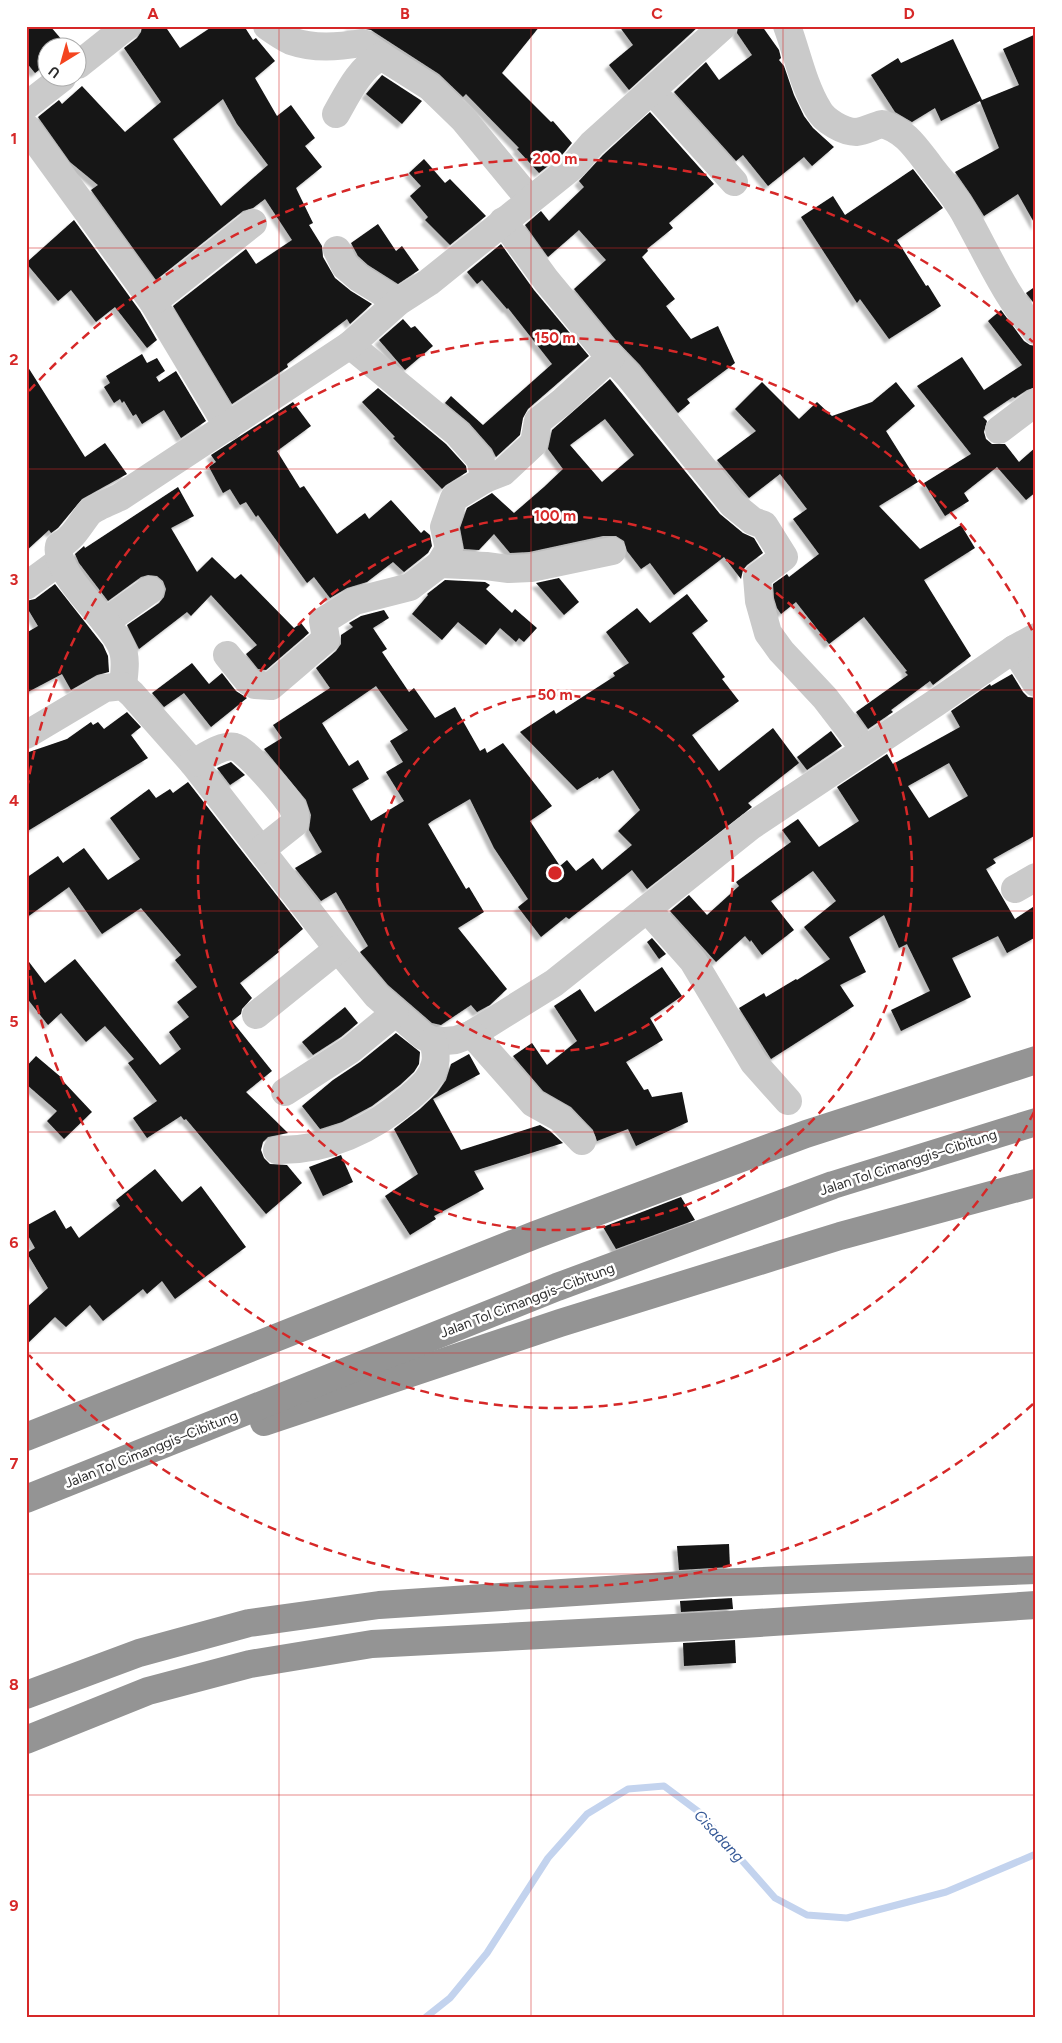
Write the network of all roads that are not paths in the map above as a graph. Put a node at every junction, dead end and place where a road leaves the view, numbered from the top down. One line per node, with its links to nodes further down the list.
1 (127, 26): 6 (street)
2 (267, 26): 5 (street)
3 (723, 26): 8 (street)
4 (787, 26): 19 (street)
5 (381, 56): 10 (street); 13 (street)
6 (88, 58)
7 (49, 88): 9 (street)
8 (652, 91): 12 (street); 13 (street)
9 (26, 106)
10 (336, 114)
11 (26, 127): 17 (street)
12 (734, 182)
13 (530, 200): 14 (street)
14 (503, 221): 18 (street); 21 (street)
15 (253, 223): 17 (street)
16 (337, 250): 18 (street)
17 (153, 302): 23 (street)
18 (398, 302): 20 (street)
19 (1036, 331)
20 (350, 345): 23 (street); 25 (street)
21 (611, 357): 25 (street); 37 (street)
22 (1036, 402): 24 (street)
23 (228, 427): 27 (street)
24 (999, 430)
25 (485, 479): 28 (street)
26 (612, 550): 28 (street)
27 (60, 561): 29 (street); 31 (street)
28 (440, 564): 33 (street)
29 (26, 586)
30 (150, 590): 31 (street)
31 (105, 622): 35 (street)
32 (1025, 643): 34 (street); 37 (street)
33 (227, 655)
34 (1036, 683)
35 (123, 686): 36 (street); 38 (street)
36 (26, 734)
37 (865, 750): 40 (street)
38 (193, 763): 39 (street); 39 (street)
39 (261, 850): 41 (street)
40 (648, 909): 44 (street); 48 (street)
41 (338, 949): 42 (street); 43 (street)
42 (395, 1013): 45 (street); 47 (street)
43 (256, 1015)
44 (472, 1034): 45 (street); 50 (street)
45 (433, 1041): 51 (street)
46 (1036, 1060): 53 (highway)
47 (285, 1092)
48 (788, 1101)
49 (1036, 1122): 54 (highway, Jalan Tol Cimanggis–Cibitung)
50 (582, 1141)
51 (276, 1150)
52 (1036, 1183): 54 (highway)
53 (26, 1437)
54 (26, 1500)
55 (1036, 1570): 57 (highway)
56 (1036, 1605): 58 (highway)
57 (26, 1695)
58 (26, 1740)

